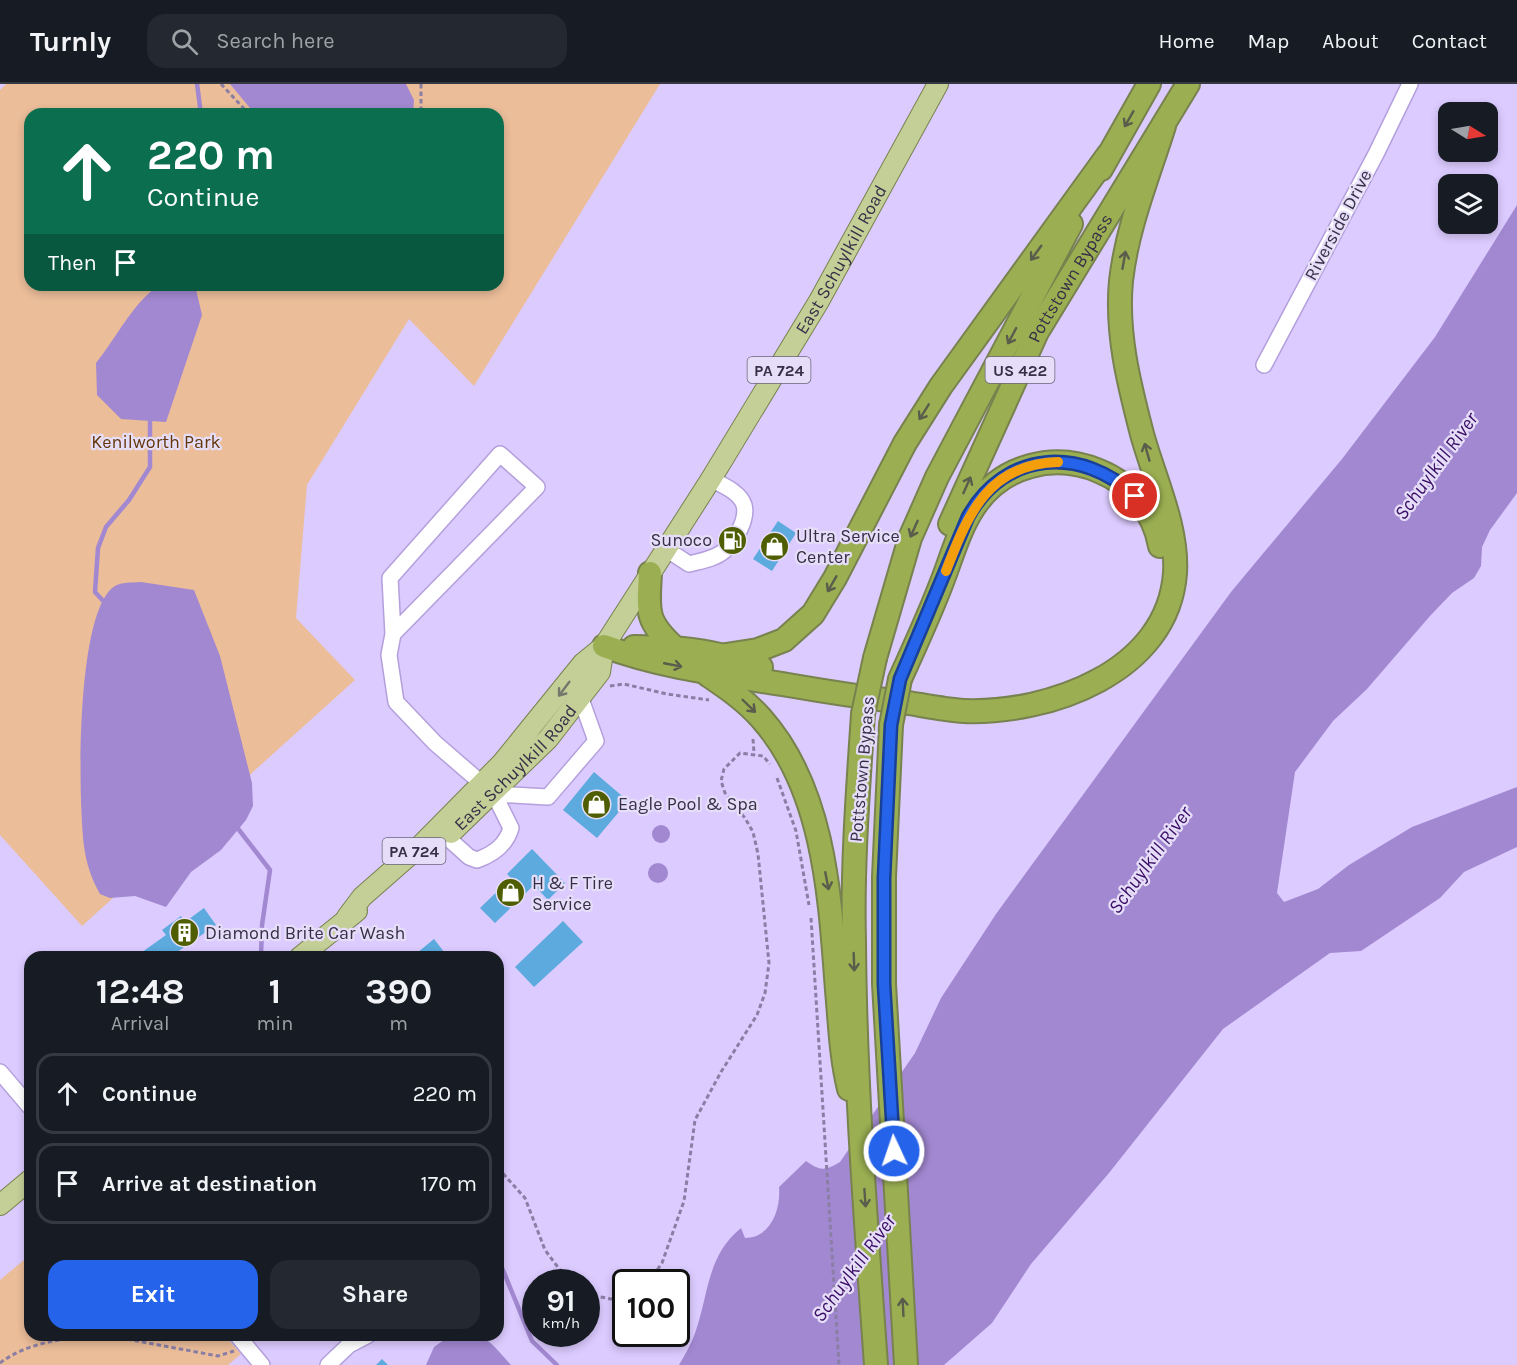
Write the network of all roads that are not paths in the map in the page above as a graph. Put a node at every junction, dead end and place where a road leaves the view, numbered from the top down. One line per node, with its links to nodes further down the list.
1 (938, 84): 8 (main road, East Schuylkill Road / PA 724)
2 (1149, 84): 6 (highway, Pottstown Bypass / US 422, one-way to 6)
3 (1188, 84): 5 (highway, Pottstown Bypass / US 422)
4 (1410, 84): 7 (street, Riverside Drive)
5 (1164, 126): 15 (highway, one-way to 5); 16 (highway, Pottstown Bypass / US 422, one-way to 5)
6 (1108, 155): 14 (highway, one-way to 14); 23 (highway, Pottstown Bypass / US 422, one-way to 23, bridge)
7 (1264, 365)
8 (711, 479): 9 (main road, East Schuylkill Road / PA 724); 9 (street)
9 (666, 549): 10 (main road, East Schuylkill Road / PA 724)
10 (650, 573): 12 (main road, East Schuylkill Road / PA 724); 13 (highway)
11 (393, 633): 11 (street); 18 (street)
12 (604, 646): 13 (highway); 15 (highway, one-way to 15); 17 (main road, East Schuylkill Road / PA 724); 18 (main road, East Schuylkill Road / PA 724, one-way to 18)
13 (675, 648): 14 (highway)
14 (721, 655): 16 (highway)
15 (702, 671): 23 (highway, one-way to 23)
16 (900, 679): 31 (highway, Pottstown Bypass / US 422, one-way to 16, bridge)
17 (585, 693): 18 (main road, East Schuylkill Road / PA 724); 18 (street)
18 (488, 789): 19 (main road, East Schuylkill Road / PA 724); 19 (street)
19 (442, 832): 20 (main road, East Schuylkill Road / PA 724)
20 (307, 951)
21 (0, 1072): 22 (street)
22 (24, 1100)
23 (861, 1140): 30 (highway, US 422, one-way to 30)
24 (24, 1185): 25 (main road)
25 (0, 1205)
26 (243, 1341): 28 (street)
27 (358, 1341): 29 (street)
28 (262, 1365)
29 (328, 1365)
30 (876, 1365)
31 (906, 1365)

